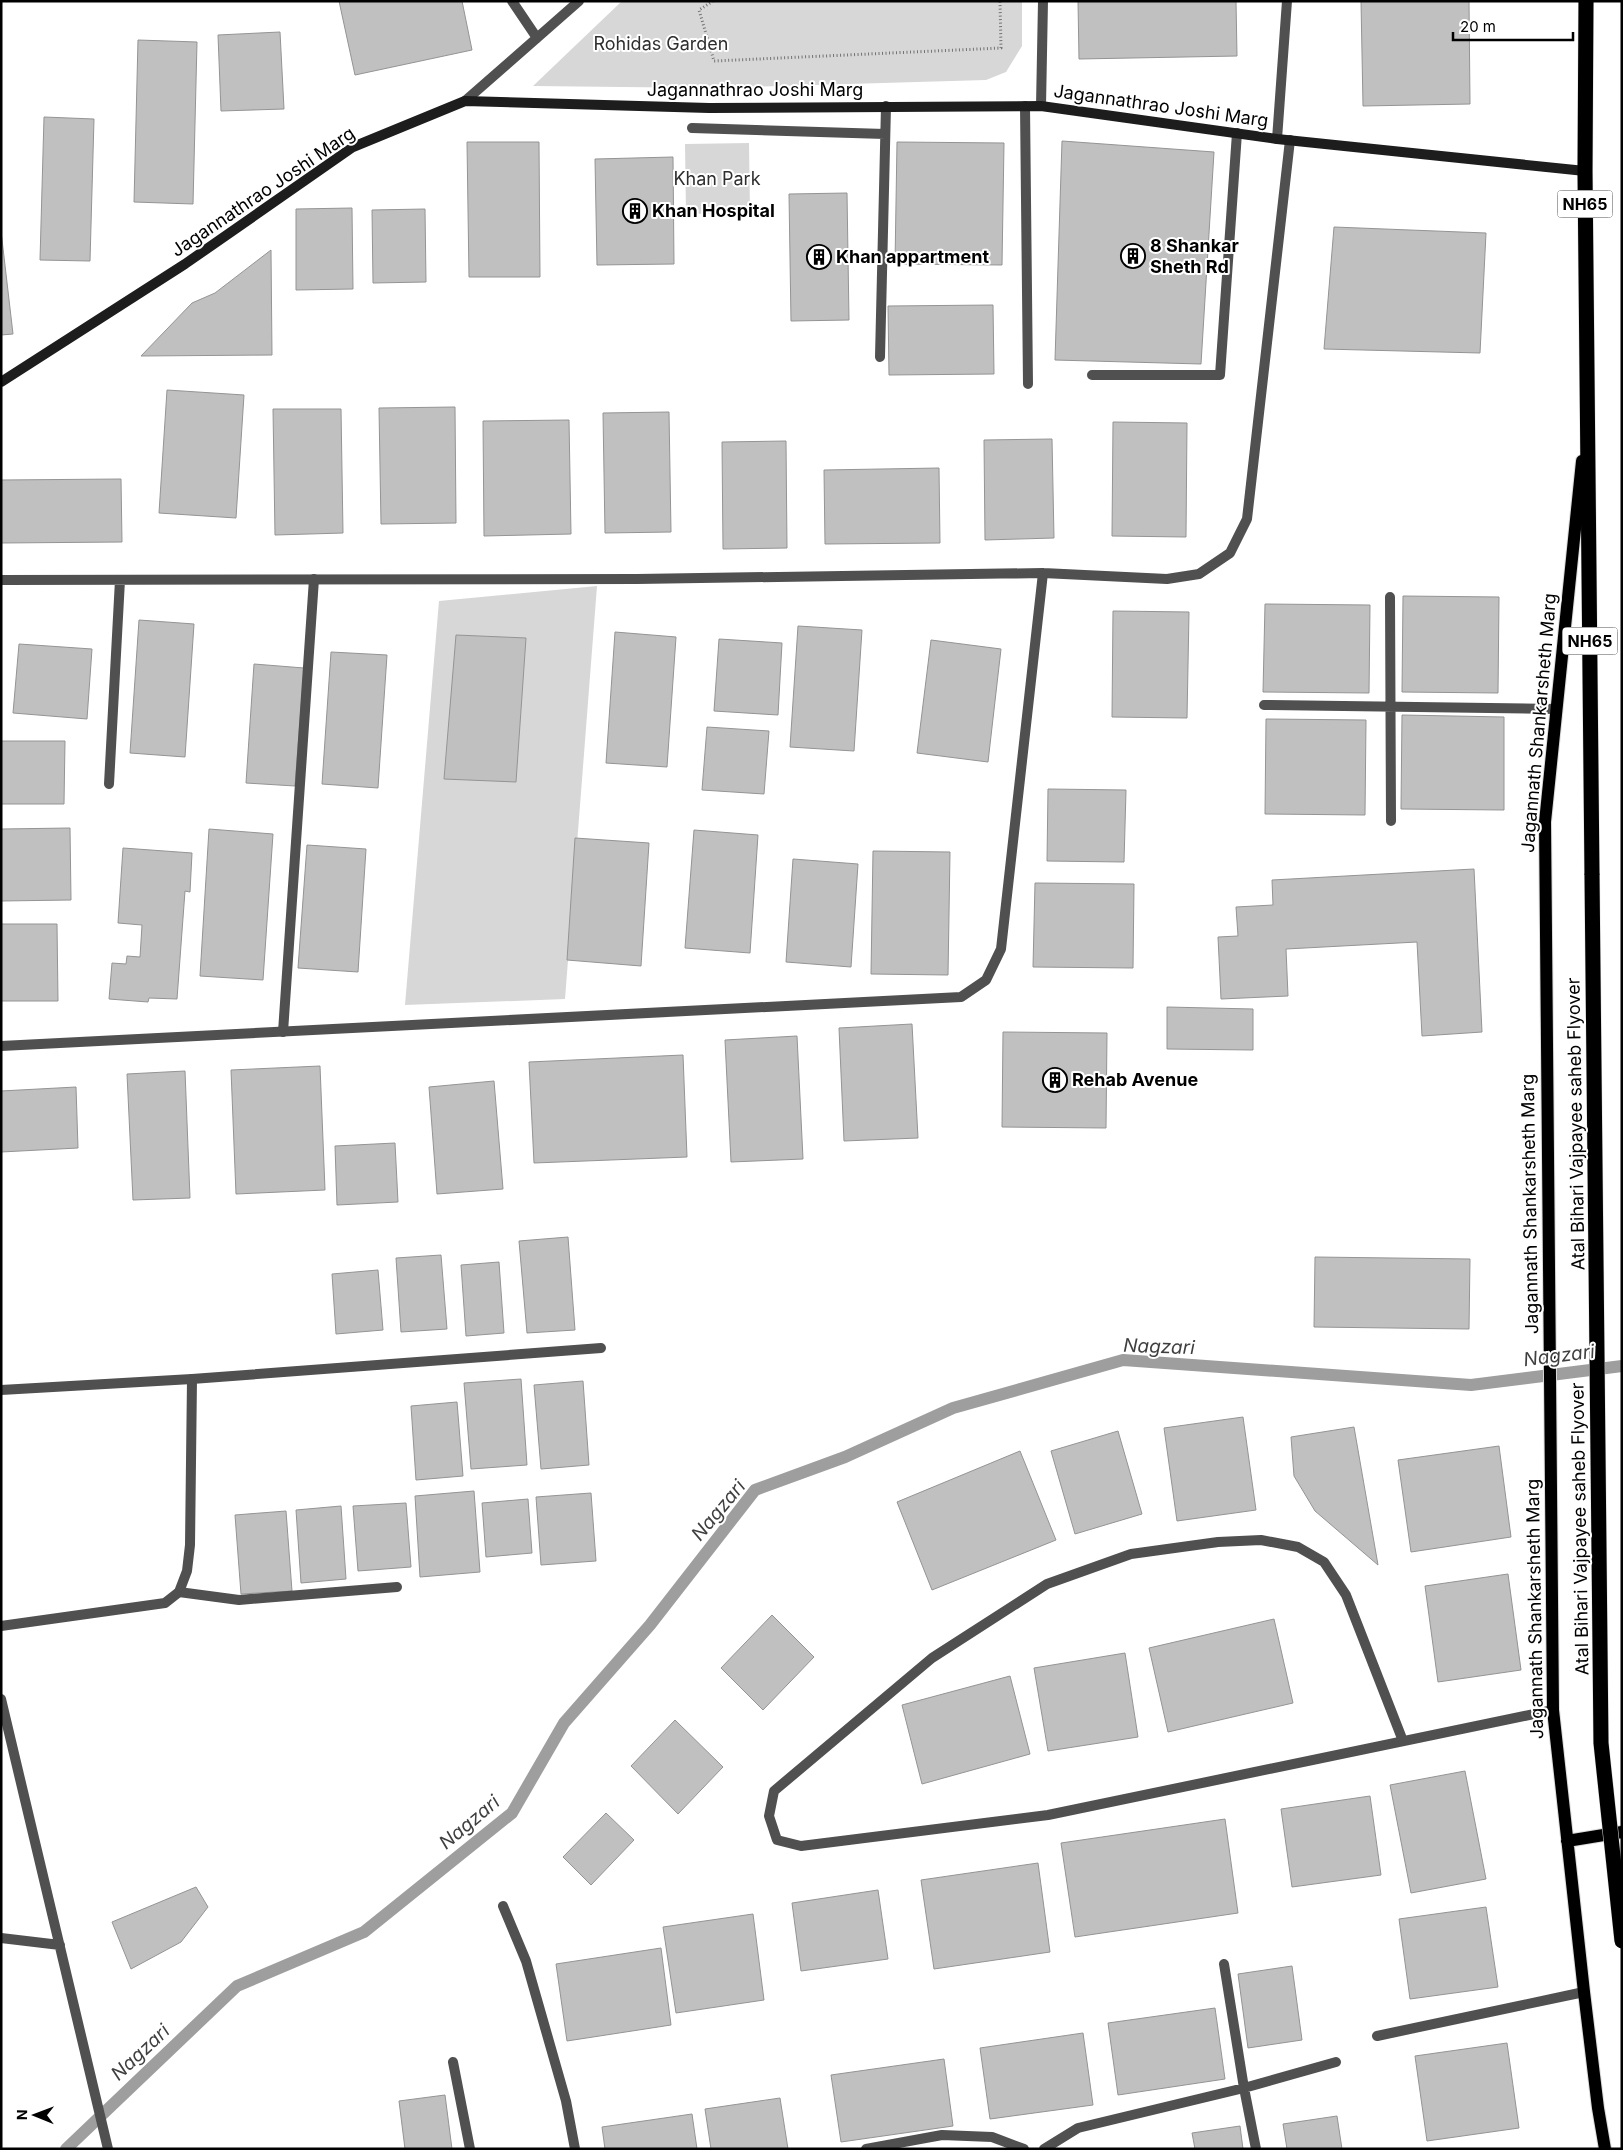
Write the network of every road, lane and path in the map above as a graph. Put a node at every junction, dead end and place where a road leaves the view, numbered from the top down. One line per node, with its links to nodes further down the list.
1 (512, 1): 8 (street)
2 (579, 1): 8 (street)
3 (713, 1): 4 (path)
4 (1000, 1)
5 (1043, 1): 12 (street)
6 (1288, 1): 16 (street)
7 (1586, 1): 18 (highway, Jagannath Shankarsheth Marg / NH65)
8 (537, 38): 9 (street)
9 (465, 101): 10 (street, Jagannathrao Joshi Marg); 21 (street, Jagannathrao Joshi Marg)
10 (886, 106): 11 (street, Jagannathrao Joshi Marg); 15 (street)
11 (1025, 106): 12 (street, Jagannathrao Joshi Marg); 22 (street)
12 (1041, 106): 14 (street, Jagannathrao Joshi Marg)
13 (692, 128): 15 (street)
14 (1237, 133): 16 (street, Jagannathrao Joshi Marg); 20 (street)
15 (885, 134): 19 (street)
16 (1277, 139): 17 (street, Jagannathrao Joshi Marg)
17 (1290, 140): 18 (street, Jagannathrao Joshi Marg); 24 (street)
18 (1585, 171): 23 (highway, Jagannath Shankarsheth Marg / NH65)
19 (880, 357)
20 (1092, 375)
21 (1, 382)
22 (1028, 384)
23 (1588, 408): 31 (main road, Jagannath Shankarsheth Marg); 34 (highway, Jagannath Shankarsheth Marg / NH65)
24 (1044, 573): 25 (street); 35 (street)
25 (314, 579): 27 (street); 35 (street)
26 (1, 580): 27 (street)
27 (120, 580): 32 (street)
28 (1390, 598): 30 (street)
29 (1264, 705): 30 (street)
30 (1391, 706): 31 (street); 33 (street)
31 (1557, 709): 44 (main road, Jagannath Shankarsheth Marg)
32 (110, 784)
33 (1391, 822)
34 (1592, 875): 50 (highway, Atal Bihari Vajpayee saheb Flyover / NH65, bridge)
35 (282, 1032): 36 (street)
36 (1, 1046)
37 (601, 1348): 38 (street)
38 (192, 1379): 39 (street); 41 (street)
39 (1, 1390)
40 (397, 1587): 41 (street)
41 (179, 1592): 42 (street)
42 (1, 1626)
43 (1, 1699): 51 (street)
44 (1553, 1710): 45 (street); 47 (main road, Jagannath Shankarsheth Marg)
45 (1403, 1741): 45 (street)
46 (1622, 1832): 47 (main road)
47 (1567, 1841): 53 (main road, Jagannath Shankarsheth Marg)
48 (503, 1906): 60 (street)
49 (1, 1938): 51 (street)
50 (1622, 1941)
51 (60, 1945): 58 (street)
52 (1224, 1964): 57 (street)
53 (1584, 1992): 54 (street); 65 (main road, Jagannath Shankarsheth Marg)
54 (1377, 2036)
55 (453, 2062): 59 (street)
56 (1336, 2062): 57 (street)
57 (1244, 2088): 63 (street); 64 (street)
58 (108, 2149)
59 (470, 2149)
60 (575, 2149)
61 (866, 2149): 62 (street)
62 (1024, 2149)
63 (1044, 2149)
64 (1256, 2149)
65 (1606, 2149)

